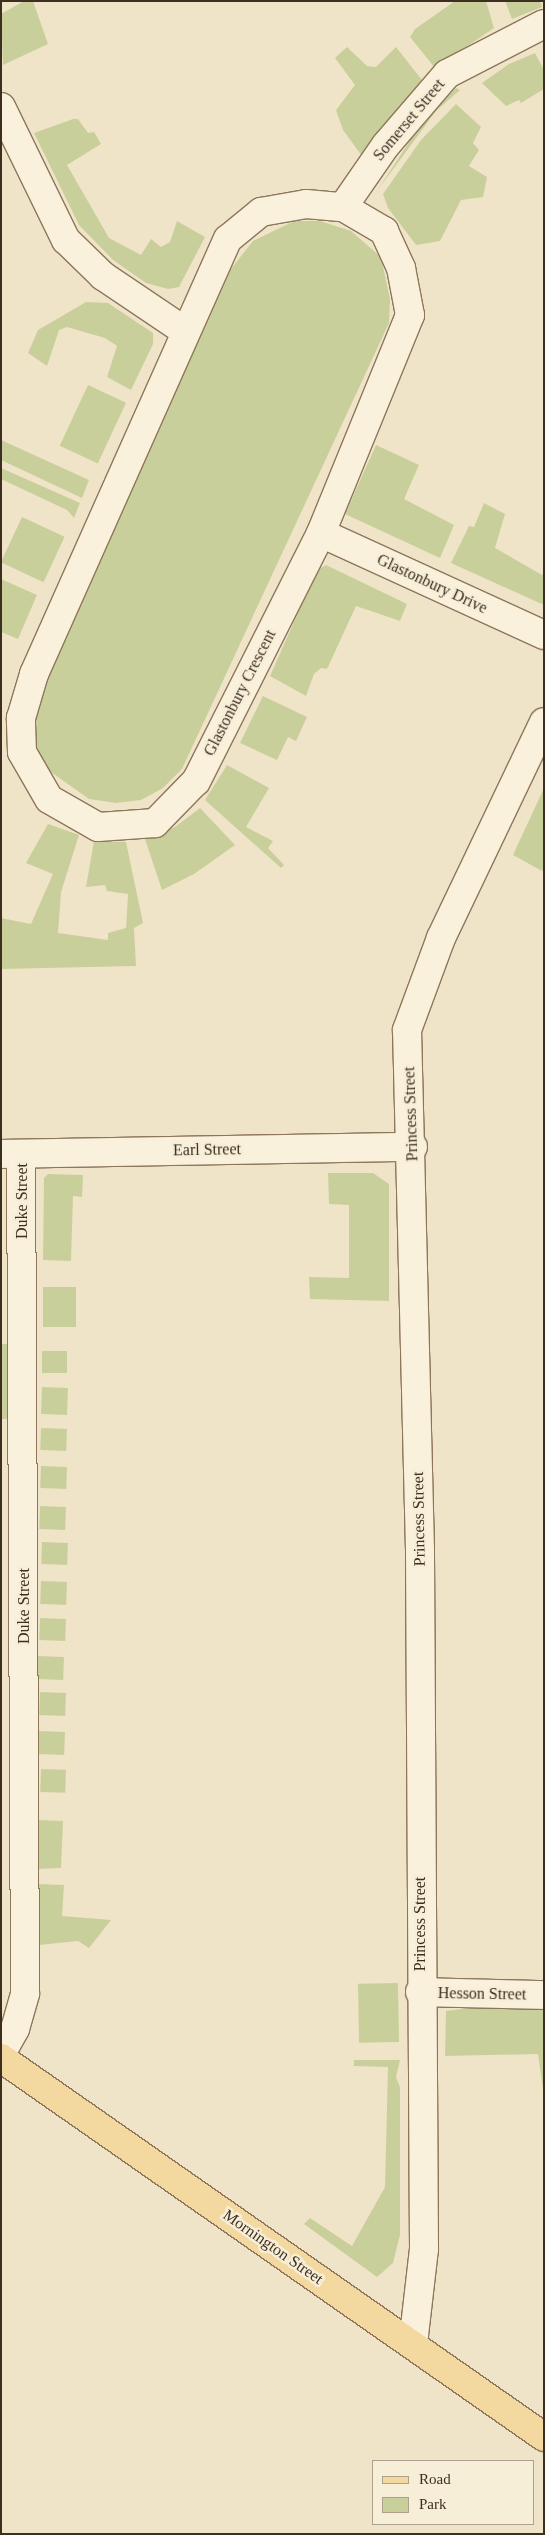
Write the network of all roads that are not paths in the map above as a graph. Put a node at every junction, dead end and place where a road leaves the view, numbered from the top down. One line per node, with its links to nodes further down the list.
1 (544, 24): 3 (street, Somerset Street)
2 (1, 107): 4 (street)
3 (342, 206): 4 (street, Glastonbury Crescent); 5 (street, Glastonbury Crescent)
4 (185, 331): 5 (street, Glastonbury Crescent)
5 (321, 533): 6 (street, Glastonbury Drive)
6 (544, 635)
7 (544, 722): 8 (street, Princess Street)
8 (413, 1147): 9 (street, Earl Street); 10 (street, Princess Street)
9 (11, 1154): 12 (street, Duke Street)
10 (420, 1992): 11 (street, Hesson Street); 13 (street, Princess Street)
11 (544, 1996)
12 (1, 2056): 13 (main road, Mornington Street)
13 (413, 2344): 14 (main road, Mornington Street)
14 (544, 2437)

